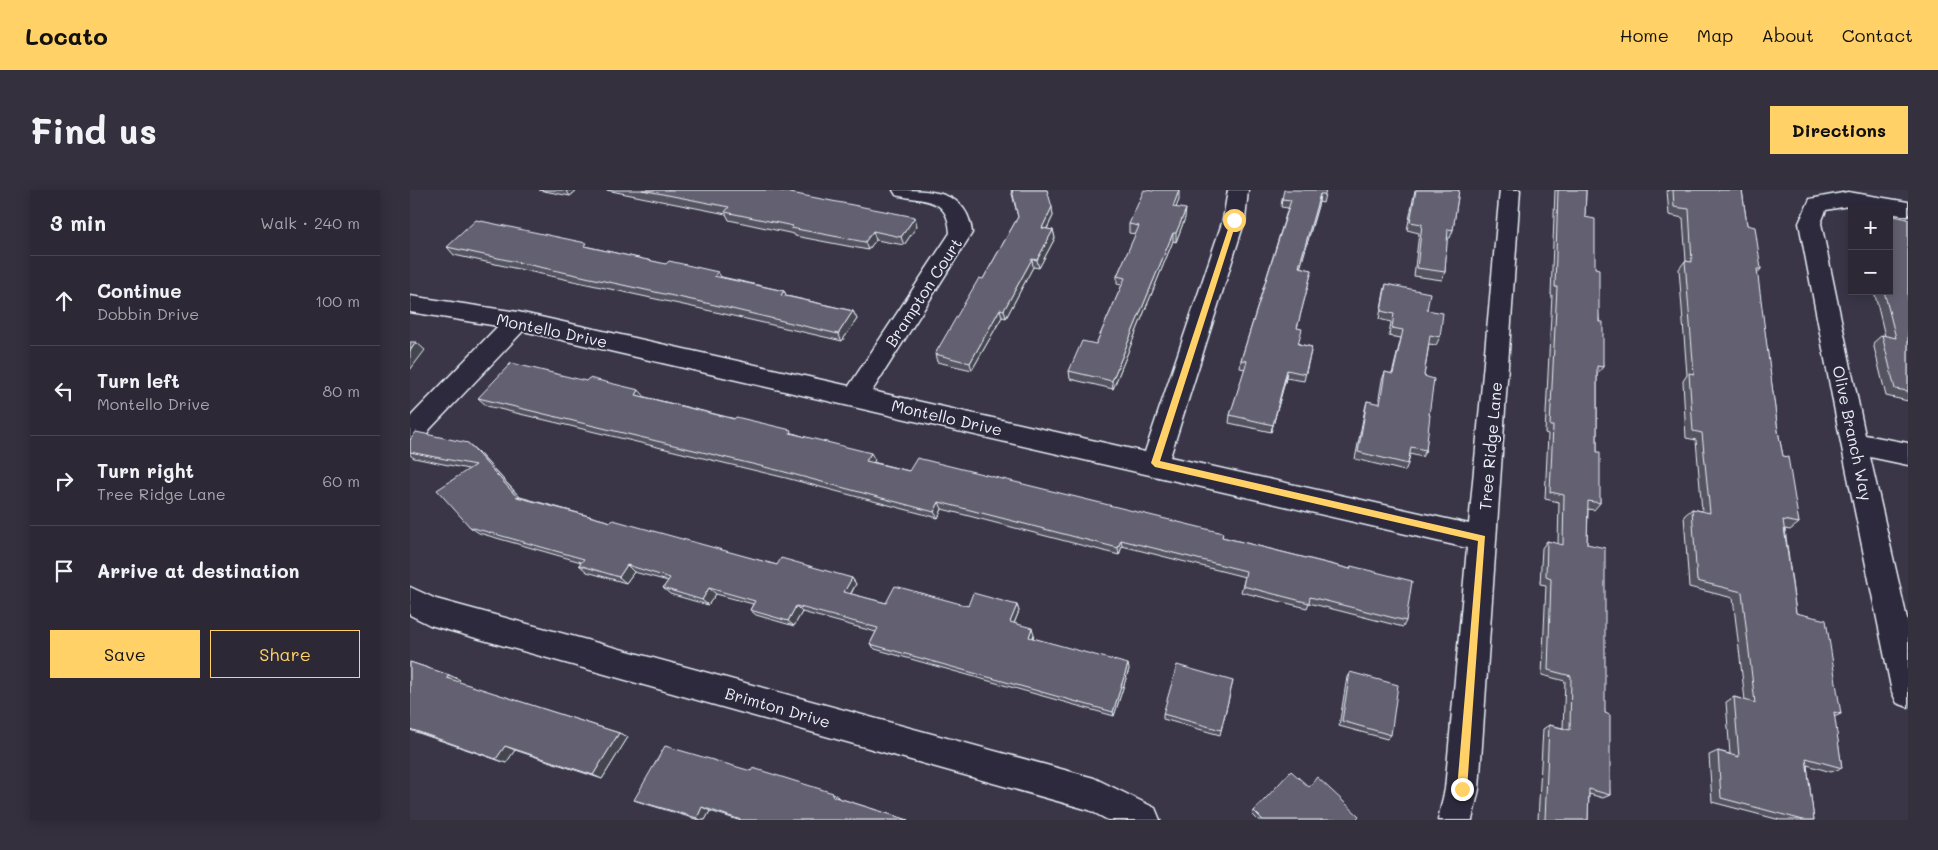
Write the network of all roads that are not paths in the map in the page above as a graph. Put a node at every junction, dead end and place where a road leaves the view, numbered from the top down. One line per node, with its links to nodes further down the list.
1 (903, 190): 7 (street, Brampton Court)
2 (1238, 190): 11 (street)
3 (1510, 190): 12 (street, Tree Ridge Lane)
4 (1908, 209): 9 (street, Olive Branch Way)
5 (410, 304): 6 (street, Montello Drive)
6 (518, 321): 7 (street, Montello Drive); 8 (street)
7 (856, 396): 11 (street, Montello Drive)
8 (410, 439)
9 (1854, 443): 10 (street); 14 (street, Olive Branch Way)
10 (1908, 454)
11 (1155, 463): 12 (street, Montello Drive)
12 (1482, 538): 16 (street, Tree Ridge Lane)
13 (410, 600): 15 (street, Brimton Drive)
14 (1908, 692)
15 (1143, 820)
16 (1455, 820)

